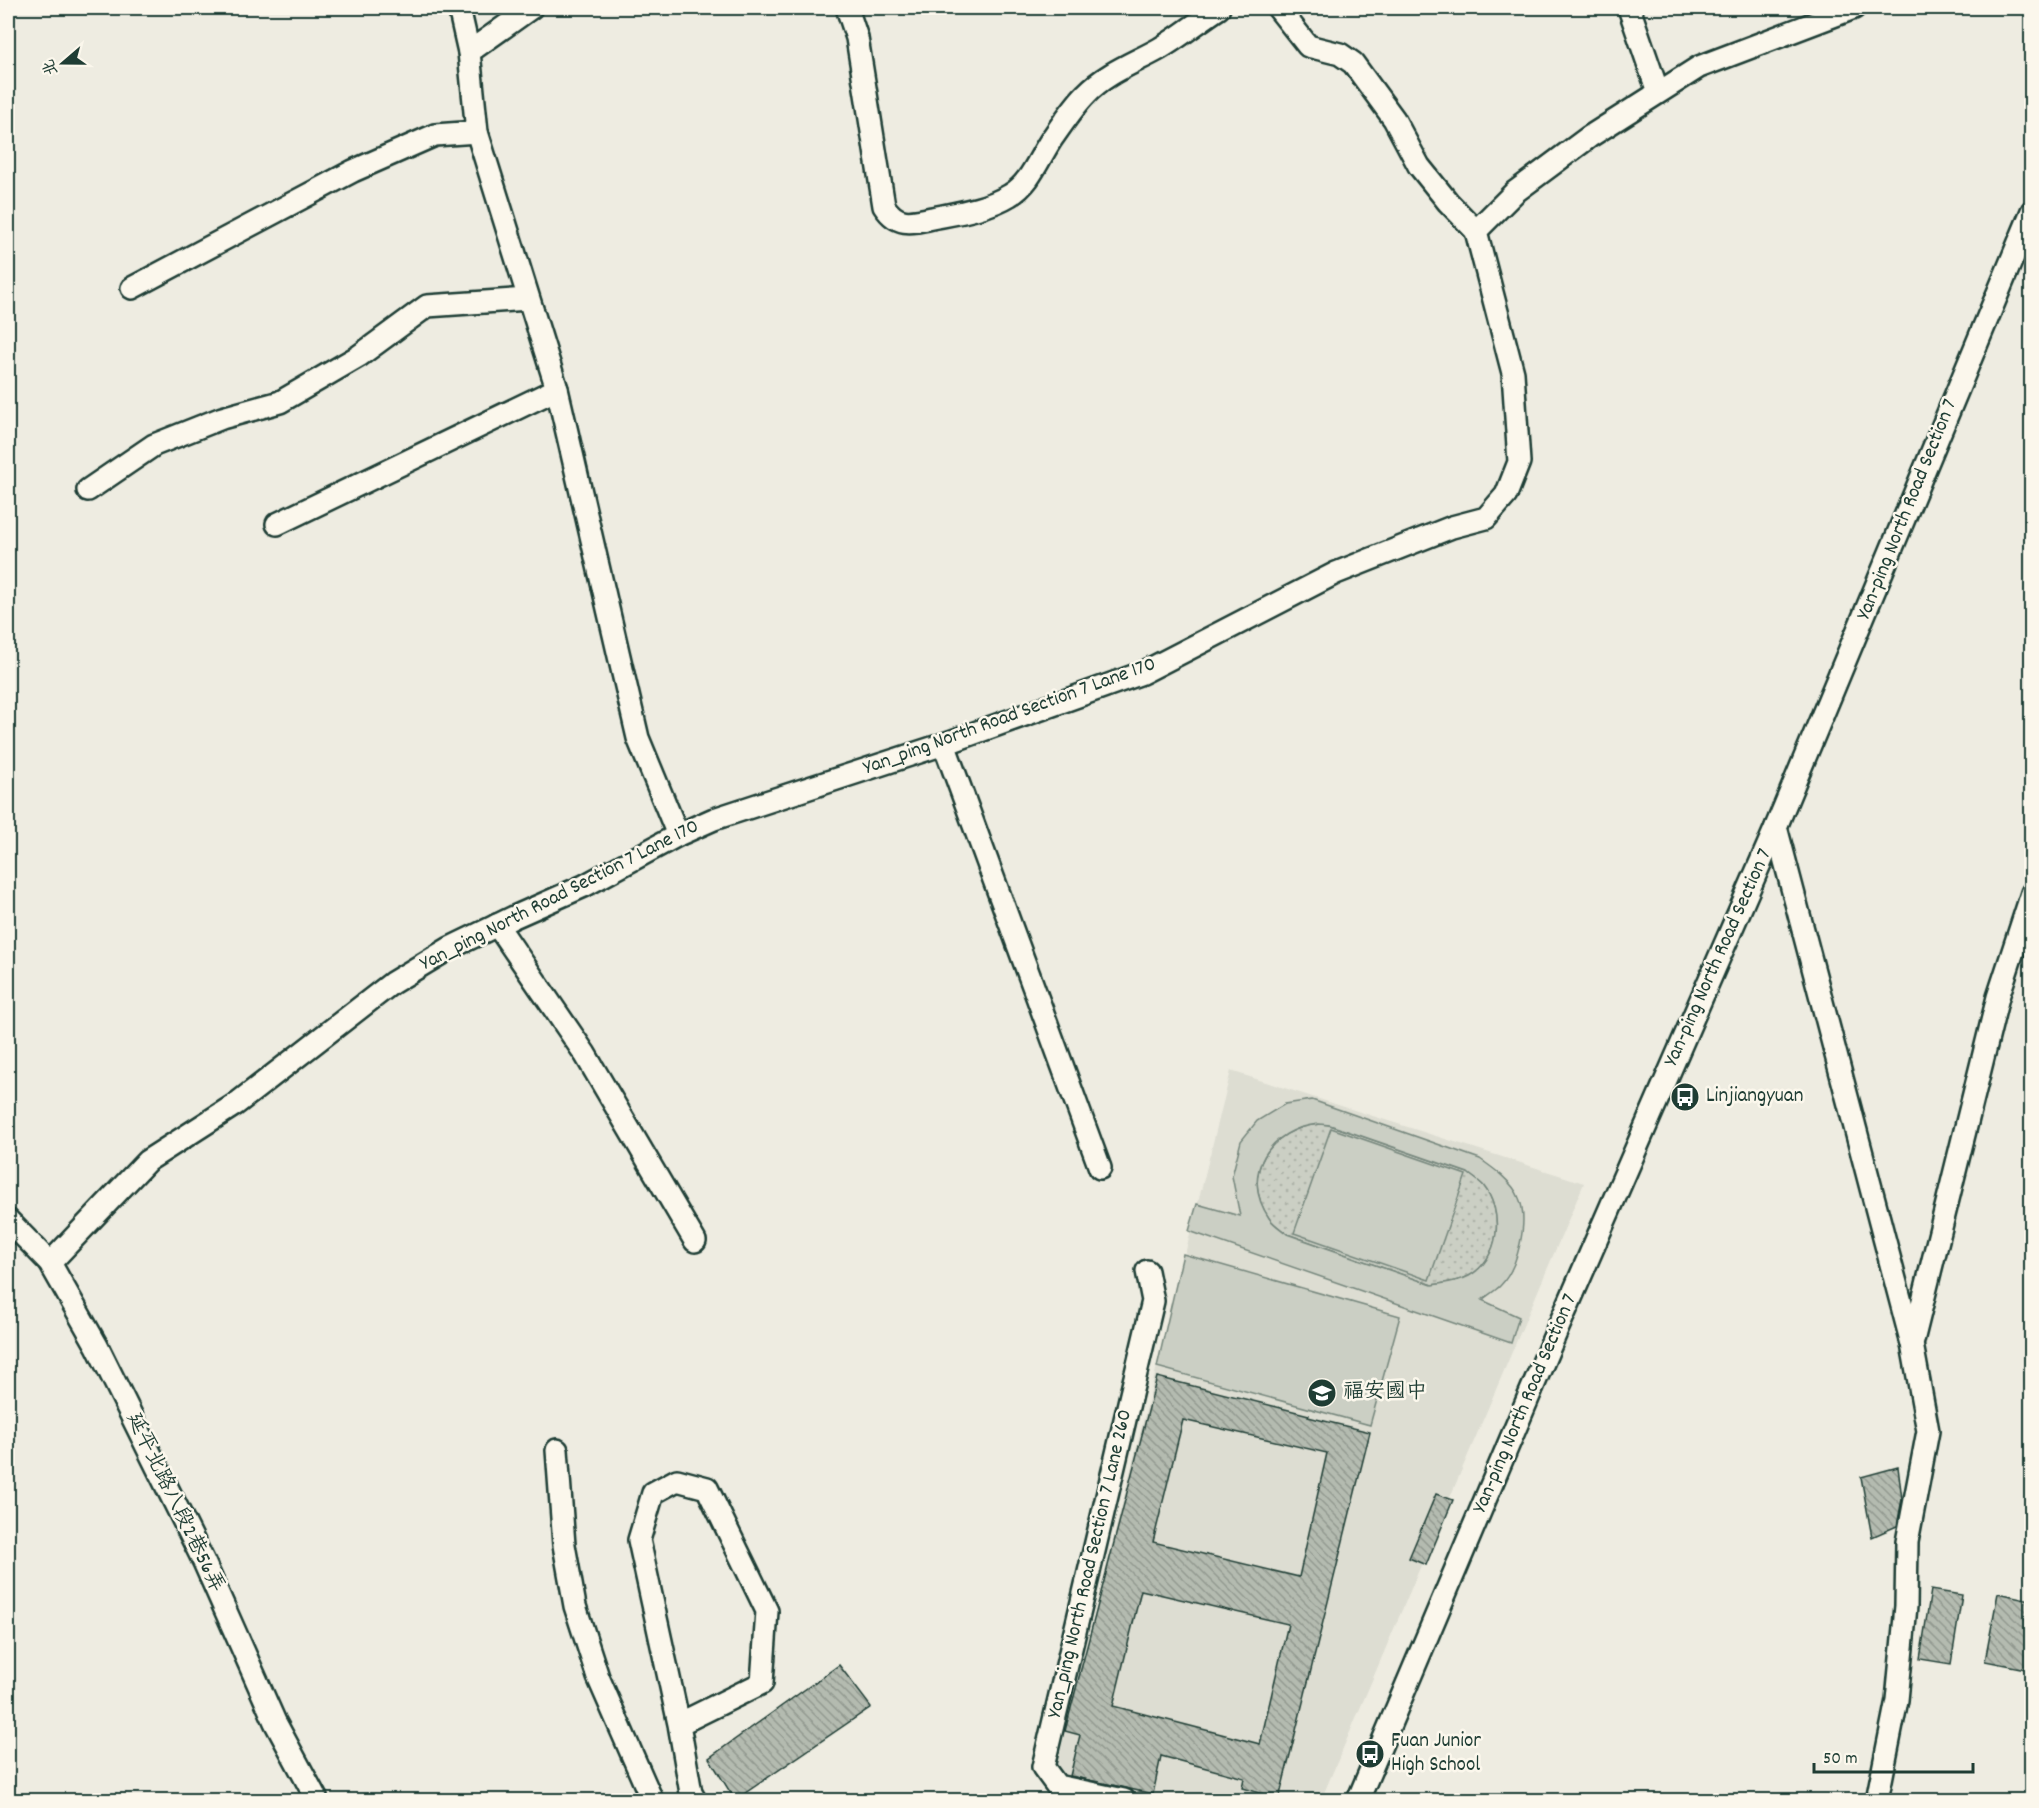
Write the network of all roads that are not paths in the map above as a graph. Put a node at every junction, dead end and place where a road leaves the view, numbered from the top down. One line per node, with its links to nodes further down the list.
1 (459, 8): 8 (street)
2 (531, 8): 8 (street)
3 (847, 8): 4 (street)
4 (1219, 8)
5 (1278, 8): 12 (street)
6 (1629, 8): 9 (street)
7 (1854, 8): 9 (street)
8 (469, 52): 10 (street)
9 (1658, 92): 12 (street)
10 (477, 132): 13 (street); 14 (street)
11 (2031, 211): 19 (street, Yan-ping North Road Section 7)
12 (1476, 231): 18 (street, Yan_ping North Road Section 7 Lane 170)
13 (132, 288)
14 (528, 298): 15 (street); 16 (street)
15 (557, 389): 17 (street); 20 (street)
16 (88, 490)
17 (277, 524)
18 (944, 744): 20 (street, Yan_ping North Road Section 7 Lane 170); 23 (street)
19 (1776, 827): 28 (street); 35 (street, Yan-ping North Road Section 7)
20 (678, 835): 22 (street, Yan_ping North Road Section 7 Lane 170)
21 (2031, 893): 28 (street)
22 (497, 925): 25 (street); 26 (street, Yan_ping North Road Section 7 Lane 170)
23 (1100, 1168)
24 (8, 1220): 26 (street, 延平北路八段2巷56弄)
25 (695, 1241)
26 (50, 1263): 31 (street, 延平北路八段2巷56弄)
27 (1147, 1271): 34 (street, Yan_ping North Road Section 7 Lane 260)
28 (1912, 1344): 36 (street)
29 (557, 1450): 32 (street)
30 (679, 1724): 30 (street); 33 (street)
31 (317, 1800)
32 (652, 1800)
33 (694, 1800)
34 (1124, 1800)
35 (1358, 1800)
36 (1876, 1800)

